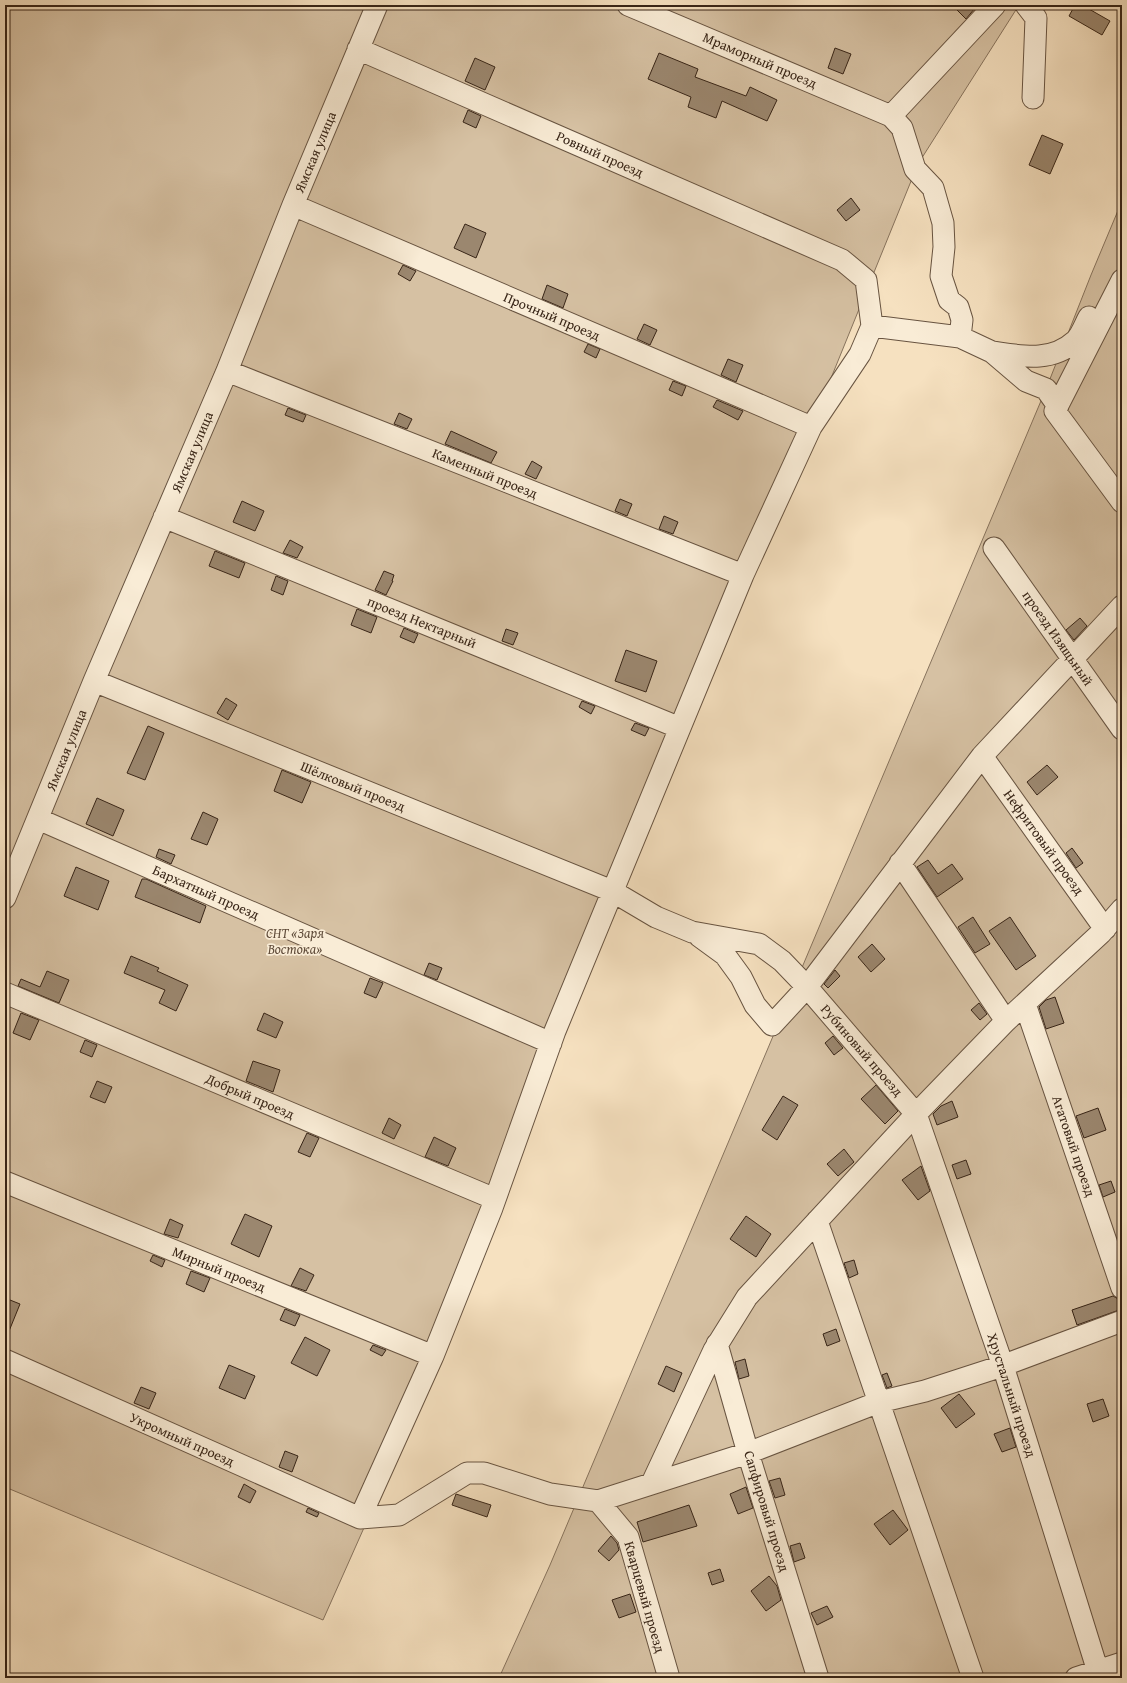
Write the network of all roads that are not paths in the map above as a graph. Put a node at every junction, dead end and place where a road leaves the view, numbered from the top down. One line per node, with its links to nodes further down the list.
1 (377, 5): 5 (street, Ямская улица)
2 (628, 5): 7 (street, Мраморный проезд)
3 (995, 5): 7 (street)
4 (1026, 5): 6 (street)
5 (358, 49): 8 (street, Ямская улица); 10 (street, Ровный проезд)
6 (1032, 98)
7 (892, 116): 11 (street)
8 (293, 205): 13 (street, Ямская улица); 15 (street, Прочный проезд)
9 (1122, 279): 12 (street); 14 (street)
10 (872, 326): 11 (street); 15 (street)
11 (960, 337): 12 (street)
12 (992, 352): 14 (street)
13 (227, 372): 17 (street, Ямская улица); 19 (street, Каменный проезд)
14 (1056, 408): 16 (street)
15 (811, 427): 19 (street)
16 (1122, 502)
17 (164, 517): 22 (street, Ямская улица); 23 (street, проезд Нектарный)
18 (994, 548): 21 (street, проезд Изящьный)
19 (743, 575): 23 (street)
20 (1122, 606): 21 (street)
21 (1073, 660): 24 (street, проезд Изящьный); 25 (street)
22 (94, 681): 26 (street, Ямская улица); 28 (street, Шёлковый проезд)
23 (680, 728): 28 (street)
24 (1122, 729)
25 (982, 756): 27 (street); 31 (street, Нефритовый проезд)
26 (38, 819): 29 (street, Ямская улица); 37 (street, Бархатный проезд)
27 (900, 863): 33 (street); 36 (street)
28 (612, 891): 32 (street, Шёлковый проезд); 37 (street)
29 (5, 898)
30 (1122, 908): 31 (street)
31 (1105, 929): 35 (street)
32 (692, 932): 33 (street, Рубиновый проезд); 33 (street)
33 (807, 987): 38 (street, Рубиновый проезд)
34 (5, 993): 40 (street, Добрый проезд)
35 (1025, 1004): 36 (street); 42 (street, Агатовый проезд)
36 (1006, 1021): 38 (street)
37 (551, 1043): 40 (street)
38 (916, 1114): 41 (street); 47 (street, Хрустальный проезд)
39 (5, 1182): 45 (street, Мирный проезд)
40 (495, 1200): 45 (street)
41 (817, 1221): 44 (street); 48 (street)
42 (1122, 1288)
43 (1122, 1321): 47 (street)
44 (717, 1344): 49 (street, Сапфировый проезд); 50 (street)
45 (433, 1356): 52 (street)
46 (5, 1360): 52 (street, Укромный проезд)
47 (1003, 1366): 48 (street); 54 (street, Хрустальный проезд)
48 (879, 1402): 49 (street); 57 (street)
49 (748, 1453): 50 (street); 56 (street, Сапфировый проезд)
50 (652, 1483): 51 (street)
51 (598, 1501): 52 (street); 55 (street, Кварцевый проезд)
52 (360, 1518)
53 (1122, 1663): 54 (street)
54 (1099, 1674): 58 (street)
55 (669, 1678)
56 (818, 1678)
57 (973, 1678)
58 (1076, 1678)

